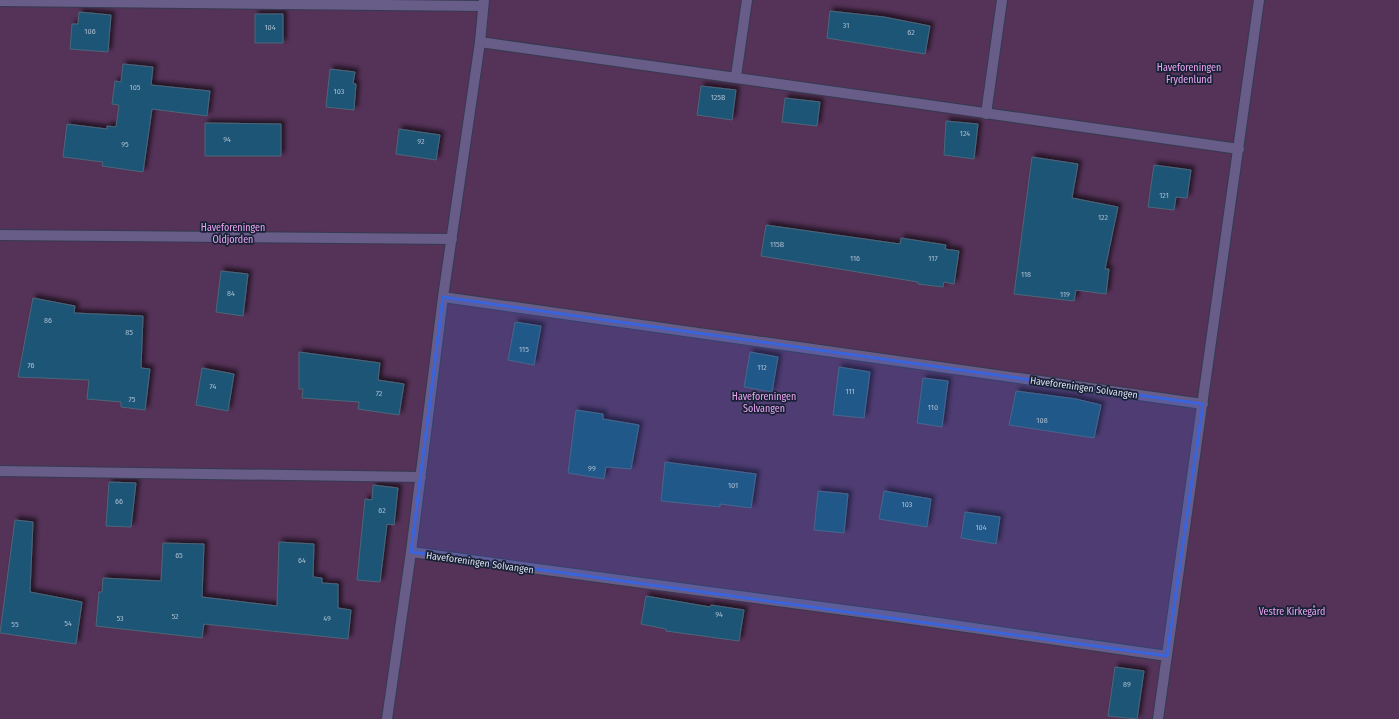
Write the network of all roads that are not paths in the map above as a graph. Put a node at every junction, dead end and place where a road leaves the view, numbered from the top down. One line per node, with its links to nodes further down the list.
1 (472, 0): 7 (street)
2 (747, 0): 9 (street)
3 (1002, 0): 10 (street)
4 (1259, 0): 11 (street)
5 (0, 1): 6 (street)
6 (17, 1): 7 (street)
7 (483, 3): 8 (street)
8 (480, 42): 9 (street); 13 (street)
9 (736, 76): 10 (street)
10 (986, 114): 11 (street)
11 (1239, 149): 15 (street)
12 (0, 235): 13 (street)
13 (452, 239): 14 (street)
14 (443, 297): 15 (street, Haveforeningen Solvangen); 17 (street)
15 (1203, 404): 19 (street)
16 (0, 470): 17 (street)
17 (421, 477): 18 (street)
18 (411, 552): 19 (street, Haveforeningen Solvangen); 20 (street)
19 (1168, 656): 21 (street)
20 (387, 719)
21 (1158, 719)

